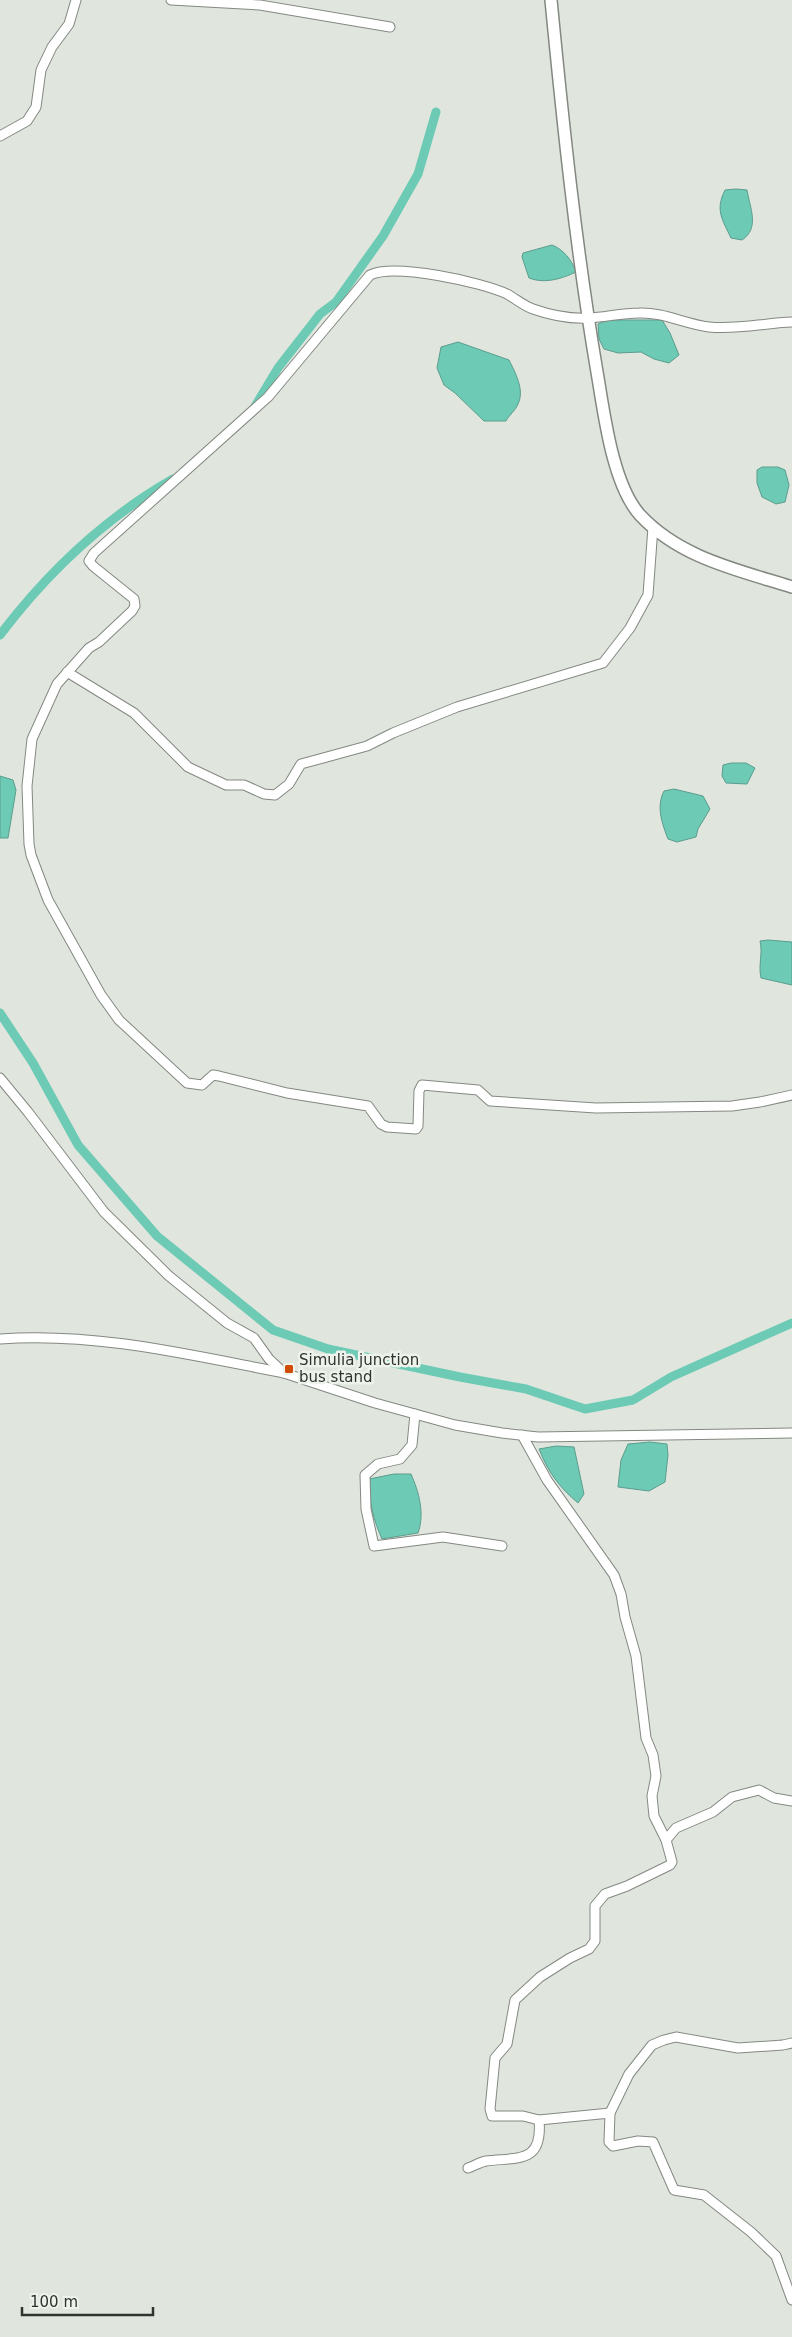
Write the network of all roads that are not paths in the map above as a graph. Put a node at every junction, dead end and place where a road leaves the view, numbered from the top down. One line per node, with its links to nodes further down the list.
1 (76, 0): 5 (street)
2 (171, 0): 4 (street)
3 (551, 0): 6 (main road)
4 (390, 27)
5 (0, 136)
6 (588, 318): 7 (street); 8 (main road); 10 (street)
7 (792, 322)
8 (653, 527): 9 (main road); 10 (street)
9 (792, 587)
10 (67, 672): 12 (street)
11 (0, 1078): 14 (street)
12 (792, 1094)
13 (0, 1340): 14 (street)
14 (284, 1373): 15 (street)
15 (415, 1414): 17 (street); 18 (street)
16 (792, 1433): 17 (street)
17 (522, 1435): 20 (street)
18 (502, 1546)
19 (792, 1801): 20 (street)
20 (666, 1840): 23 (street)
21 (792, 2043): 22 (street)
22 (610, 2113): 23 (street); 25 (street)
23 (539, 2120): 24 (street)
24 (468, 2168)
25 (792, 2300)

